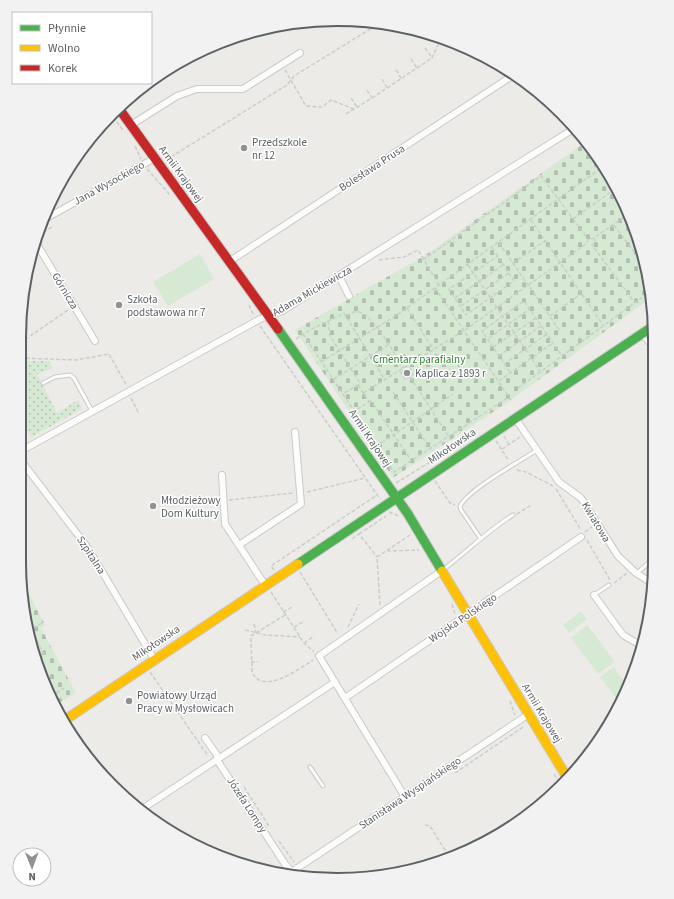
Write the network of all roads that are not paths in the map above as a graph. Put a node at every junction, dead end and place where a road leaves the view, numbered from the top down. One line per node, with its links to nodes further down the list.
1 (300, 53): 4 (street)
2 (509, 78): 9 (street, Bolesława Prusa)
3 (122, 112): 4 (street, Armii Krajowej)
4 (131, 125): 6 (street, Armii Krajowej)
5 (570, 131): 10 (street, Adama Mickiewicza)
6 (155, 158): 7 (street, Jana Wysockiego); 9 (street, Armii Krajowej)
7 (51, 216)
8 (40, 248): 15 (street, Górnicza)
9 (230, 261): 12 (street, Armii Krajowej)
10 (339, 276): 11 (street); 12 (street, Adama Mickiewicza)
11 (349, 296)
12 (269, 316): 18 (street, Adama Mickiewicza); 25 (street, Armii Krajowej)
13 (648, 330): 14 (street, Mikołowska)
14 (641, 334): 16 (lane); 19 (street, Mikołowska)
15 (95, 341)
16 (648, 343)
17 (43, 383): 18 (lane)
18 (92, 411): 21 (street, Adama Mickiewicza)
19 (515, 418): 22 (street, Kwiatowa); 25 (street, Mikołowska)
20 (295, 432): 29 (street)
21 (26, 448)
22 (537, 450): 28 (lane); 32 (street, Kwiatowa)
23 (26, 467): 39 (street, Szpitalna)
24 (222, 475): 29 (street)
25 (397, 497): 31 (street, Armii Krajowej); 35 (street, Mikołowska)
26 (514, 515): 28 (lane)
27 (583, 538): 37 (street, Wojska Polskiego)
28 (481, 539): 31 (lane)
29 (239, 545): 35 (street)
30 (648, 563): 32 (lane)
31 (443, 570): 37 (street, Armii Krajowej); 40 (street)
32 (636, 573): 33 (street, Kwiatowa)
33 (647, 580)
34 (611, 584): 36 (lane)
35 (267, 588): 39 (street, Mikołowska)
36 (594, 595): 38 (street)
37 (469, 613): 41 (street, Wojska Polskiego); 42 (street, Armii Krajowej)
38 (637, 643)
39 (154, 659): 43 (street, Mikołowska)
40 (335, 682): 41 (street); 45 (street)
41 (344, 698): 49 (street)
42 (529, 714): 47 (street, Armii Krajowej); 49 (street, Stanisława Wyspiańskiego)
43 (68, 718)
44 (205, 738): 45 (street, Józefa Lompy)
45 (217, 760): 50 (street); 51 (street, Józefa Lompy)
46 (310, 766): 48 (lane)
47 (565, 773)
48 (323, 786)
49 (405, 797): 52 (street, Stanisława Wyspiańskiego)
50 (145, 806)
51 (288, 869)
52 (297, 870)

